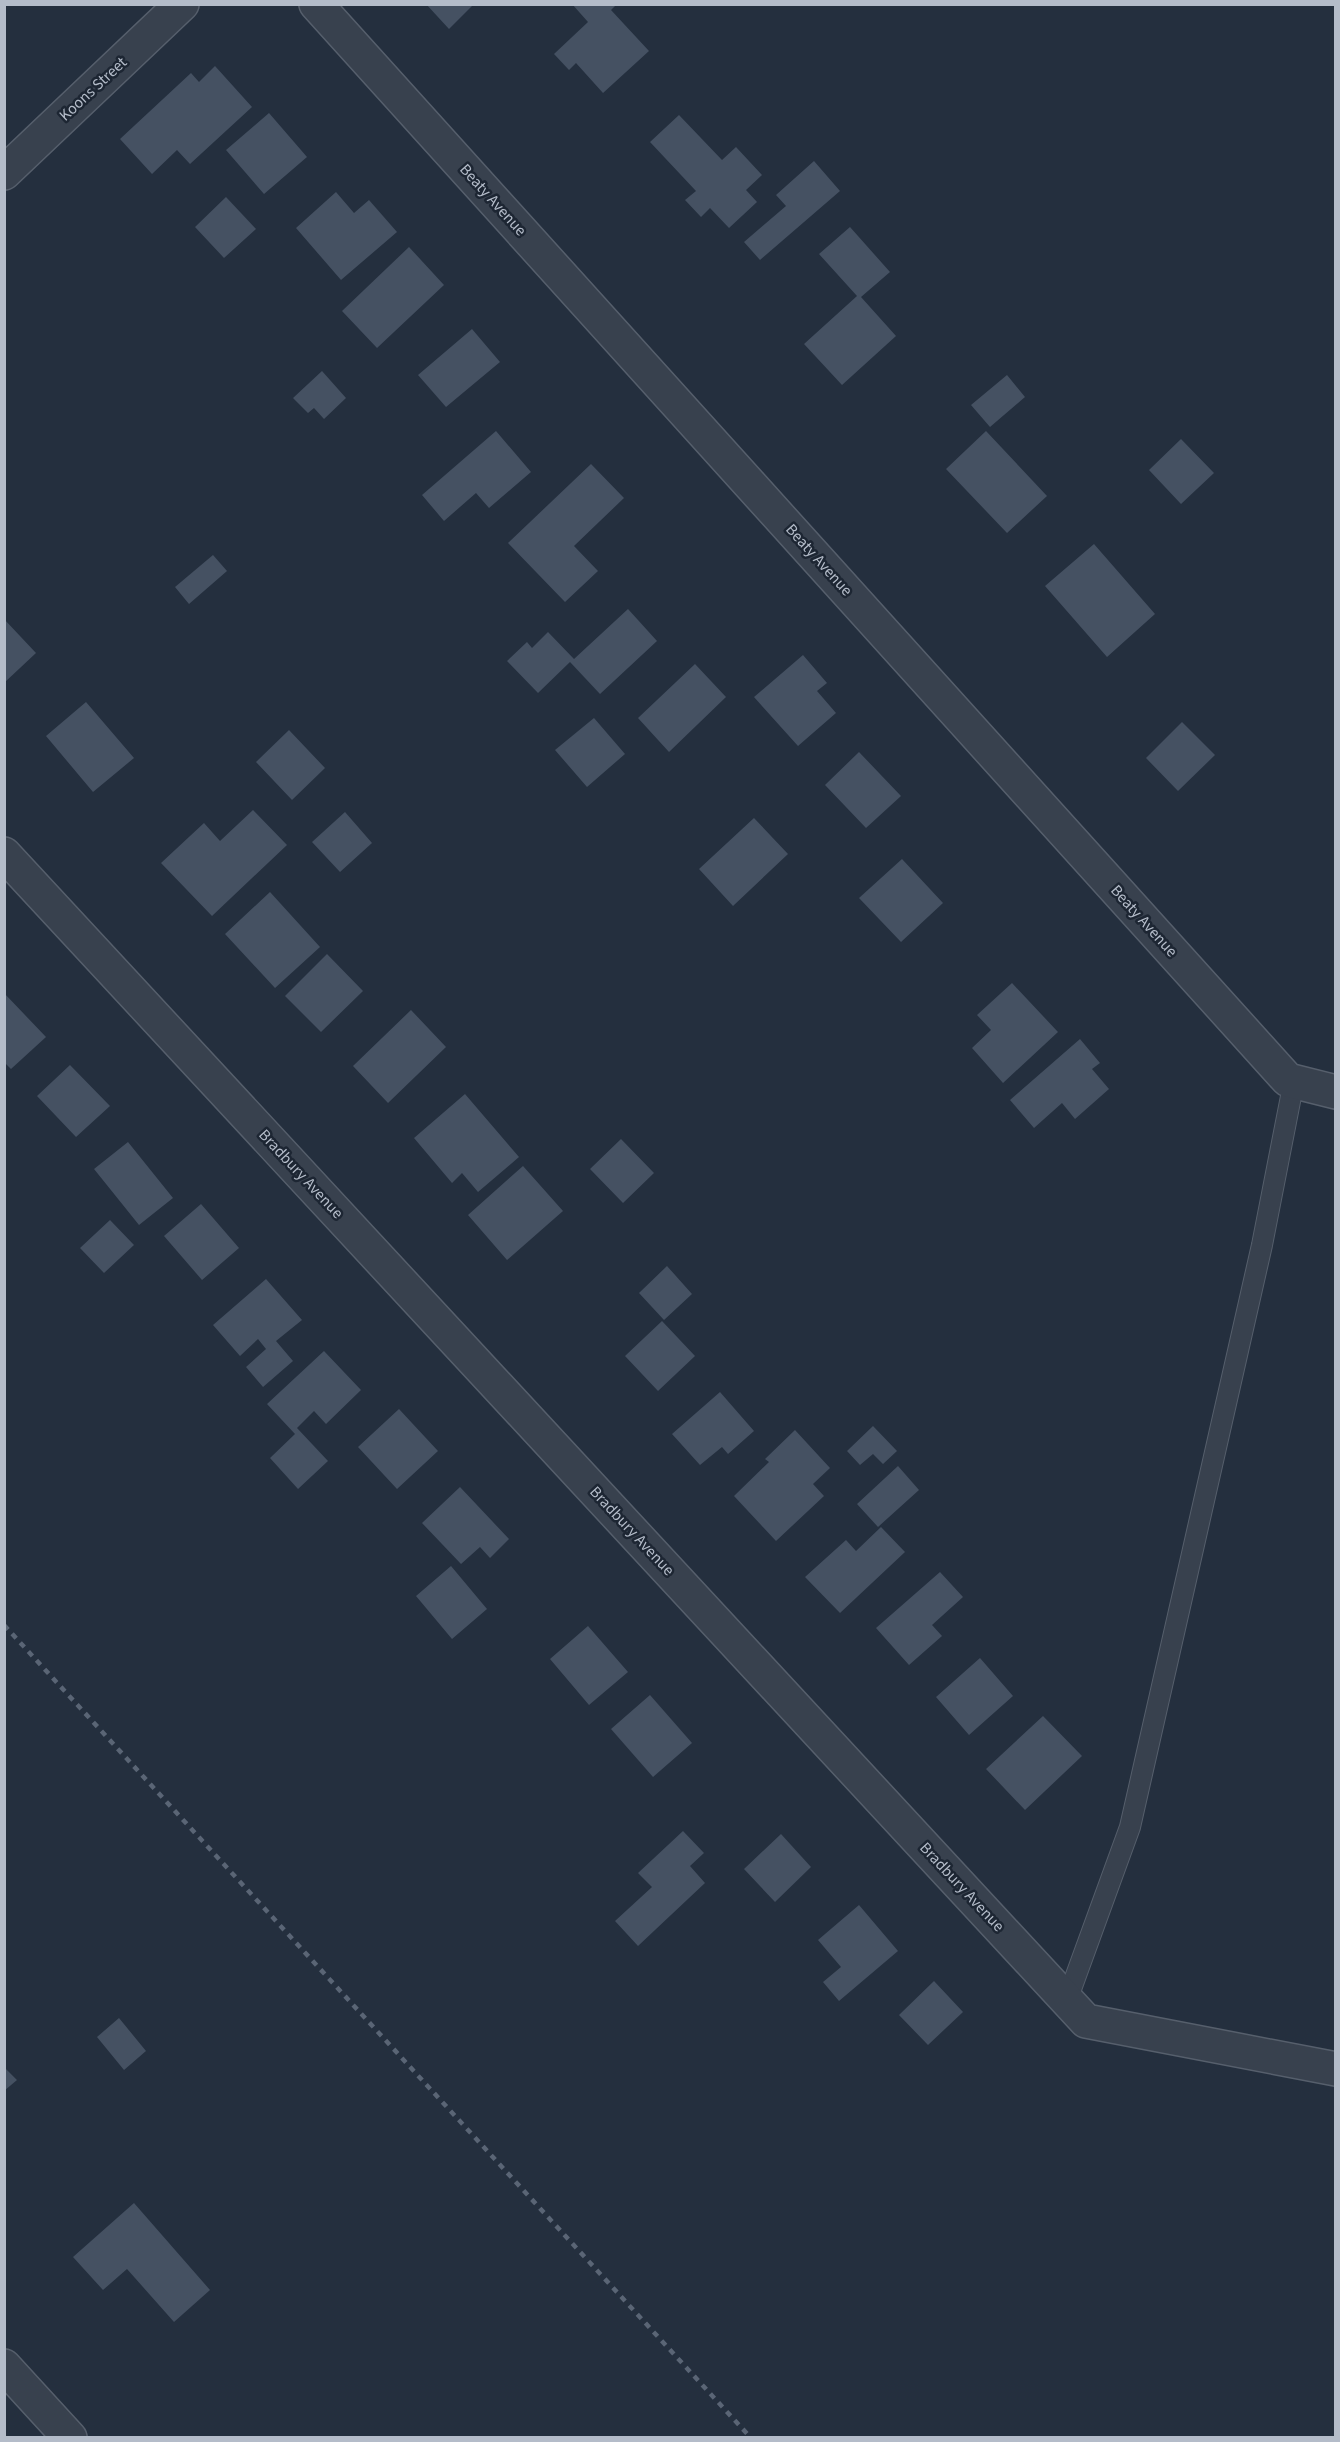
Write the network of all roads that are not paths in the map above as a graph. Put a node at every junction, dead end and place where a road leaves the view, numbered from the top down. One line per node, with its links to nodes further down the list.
1 (182, 4): 3 (street, Koons Street)
2 (316, 4): 5 (street, Beaty Avenue)
3 (4, 173)
4 (4, 854): 7 (street, Bradbury Avenue)
5 (1294, 1081): 6 (street, Beaty Avenue); 7 (lane)
6 (1335, 1092)
7 (1067, 2000): 8 (street, Bradbury Avenue)
8 (1335, 2069)
9 (4, 2366): 10 (street)
10 (70, 2438)

